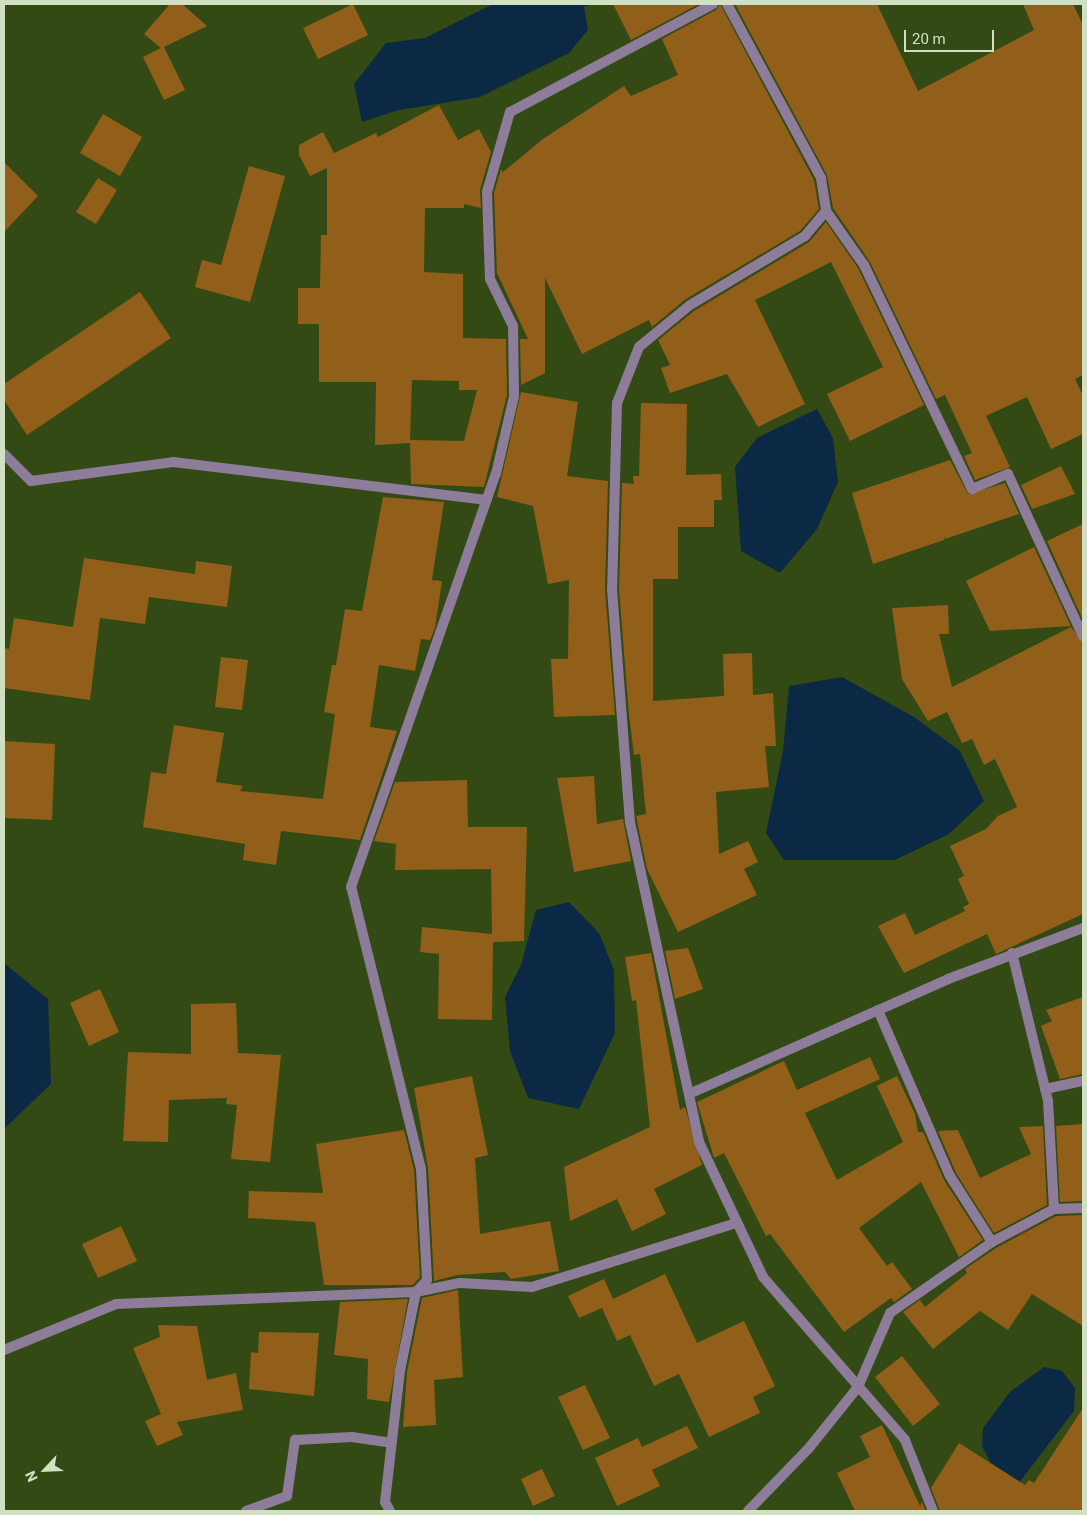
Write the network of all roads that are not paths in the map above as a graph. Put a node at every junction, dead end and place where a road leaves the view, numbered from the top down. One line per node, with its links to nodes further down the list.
1 (712, 4): 5 (street)
2 (727, 4): 3 (street)
3 (826, 211): 6 (street); 12 (street)
4 (4, 454): 5 (street)
5 (487, 500): 17 (street)
6 (1083, 636)
7 (1083, 928): 8 (street)
8 (1012, 953): 9 (street); 11 (street)
9 (878, 1010): 12 (street); 16 (street)
10 (1083, 1081): 11 (street)
11 (1045, 1089): 14 (street)
12 (689, 1094): 15 (street)
13 (1083, 1208): 14 (street)
14 (1054, 1209): 16 (street)
15 (736, 1223): 17 (street); 19 (street)
16 (992, 1242): 19 (street)
17 (416, 1292): 18 (street); 20 (street)
18 (4, 1350)
19 (858, 1387): 23 (street); 24 (street)
20 (392, 1444): 21 (street); 22 (street)
21 (246, 1511)
22 (390, 1511)
23 (748, 1511)
24 (933, 1511)

